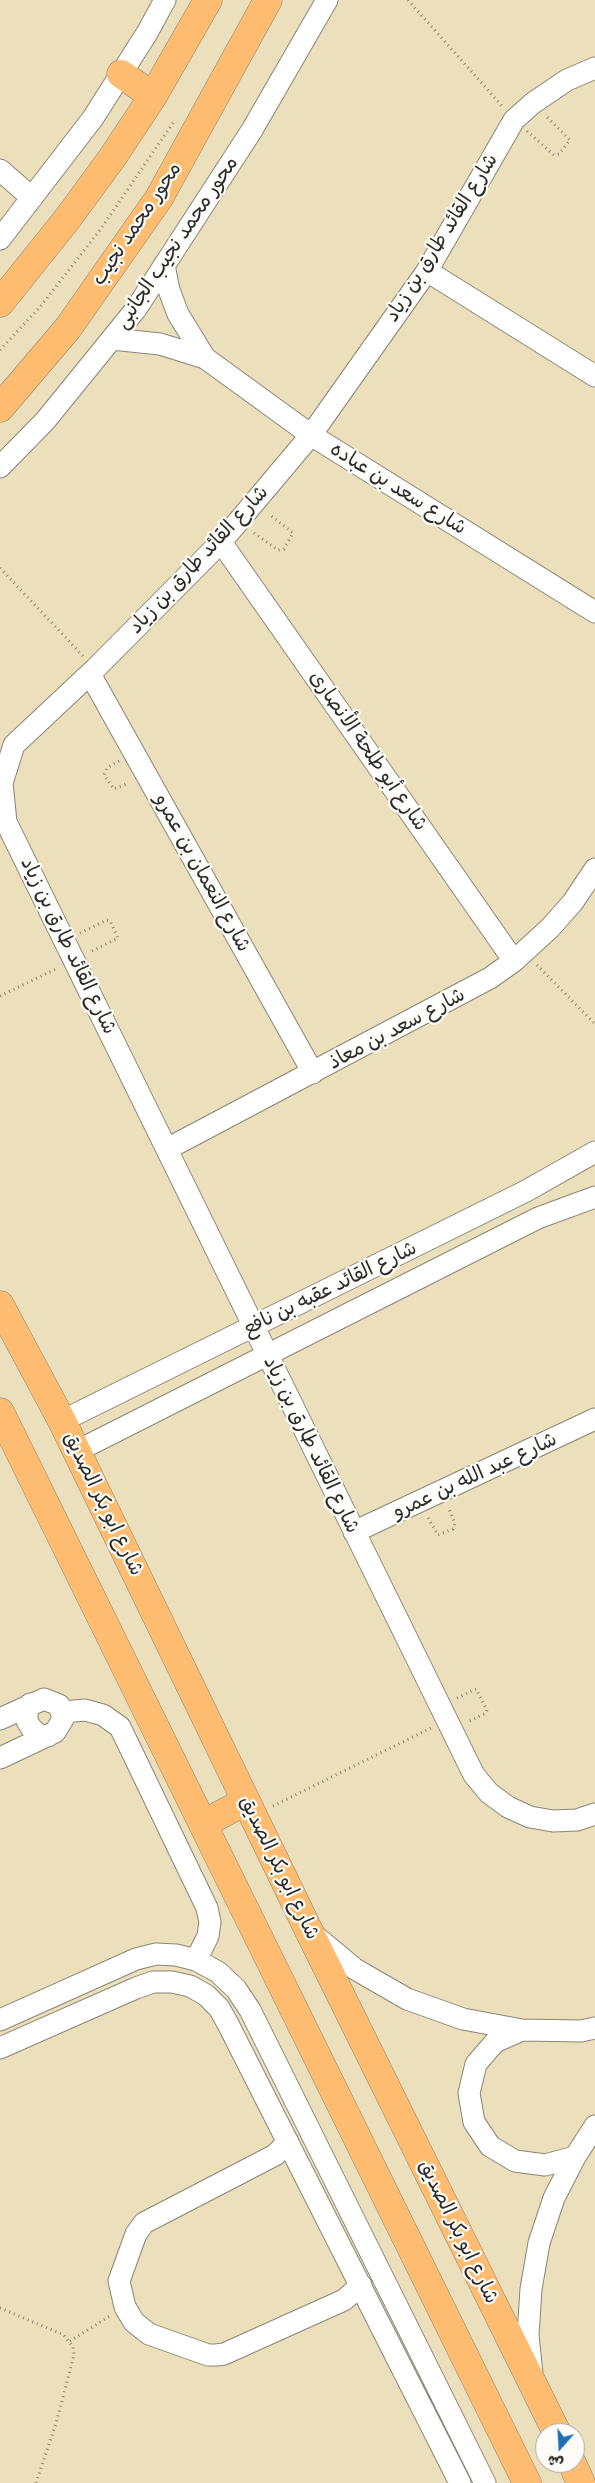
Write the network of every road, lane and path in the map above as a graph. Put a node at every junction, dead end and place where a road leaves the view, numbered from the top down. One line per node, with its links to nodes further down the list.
1 (165, 0): 7 (street)
2 (208, 0): 8 (main road)
3 (268, 0): 22 (main road, محور محمد نجيب)
4 (327, 0): 15 (street, محور محمد نجيب الجانبى)
5 (408, 0): 11 (path)
6 (595, 68): 9 (street, شارع القائد طارق بن زياد)
7 (121, 74): 8 (main road); 13 (street)
8 (153, 96): 17 (main road)
9 (533, 103): 11 (street, شارع القائد طارق بن زياد); 11 (path)
10 (176, 117): 19 (path)
11 (514, 120): 16 (street, شارع القائد طارق بن زياد)
12 (0, 170): 13 (street)
13 (32, 198): 14 (street)
14 (0, 239)
15 (164, 265): 18 (street, محور محمد نجيب الجانبى); 20 (street, شارع سعد بن عباده)
16 (427, 271): 21 (street); 23 (street, شارع القائد طارق بن زياد)
17 (0, 303)
18 (112, 339): 20 (street, شارع سعد بن عباده); 24 (street, محور محمد نجيب الجانبى)
19 (0, 350)
20 (205, 358): 23 (street, شارع سعد بن عباده)
21 (595, 376)
22 (0, 408)
23 (311, 435): 25 (street, شارع القائد طارق بن زياد); 29 (street, شارع سعد بن عباده)
24 (0, 467)
25 (255, 504): 26 (street, شارع القائد طارق بن زياد); 26 (path)
26 (239, 522): 27 (street, شارع القائد طارق بن زياد)
27 (221, 542): 30 (street, شارع القائد طارق بن زياد); 34 (street, شارع أبو طلحة الأنصارى)
28 (0, 568): 30 (path)
29 (595, 612)
30 (92, 671): 31 (street, شارع النعمان بن عمرو); 37 (street, شارع القائد طارق بن زياد)
31 (136, 752): 32 (street, شارع النعمان بن عمرو); 32 (path)
32 (147, 773): 36 (street, شارع النعمان بن عمرو)
33 (595, 869): 34 (street, شارع سعد بن معاذ)
34 (520, 957): 35 (path); 36 (street, شارع سعد بن معاذ)
35 (595, 1024)
36 (313, 1073): 37 (street, شارع سعد بن معاذ)
37 (167, 1149): 41 (street, شارع القائد طارق بن زياد)
38 (595, 1152): 41 (street, شارع القائد عقبه بن نافع)
39 (595, 1197): 42 (street, شارع القائد عقبه بن نافع)
40 (0, 1304): 45 (main road, شارع ابو بكر الصديق)
41 (253, 1326): 42 (street, شارع القائد طارق بن زياد); 45 (street, شارع القائد عقبه بن نافع)
42 (267, 1355): 46 (street, شارع القائد عقبه بن نافع); 49 (street, شارع القائد طارق بن زياد)
43 (0, 1412): 58 (main road)
44 (595, 1419): 47 (street, شارع عبد الله بن عمرو)
45 (62, 1421): 46 (main road, شارع ابو بكر الصديق)
46 (77, 1450): 56 (main road, شارع ابو بكر الصديق)
47 (440, 1492): 48 (street, شارع عبد الله بن عمرو); 48 (path)
48 (420, 1501): 49 (street, شارع عبد الله بن عمرو)
49 (354, 1532): 53 (street, شارع القائد طارق بن زياد)
50 (30, 1704): 51 (street); 52 (street); 54 (street)
51 (62, 1712): 54 (street); 60 (street)
52 (0, 1718)
53 (446, 1719): 53 (path); 56 (path); 57 (street, شارع القائد طارق بن زياد)
54 (48, 1736): 55 (street)
55 (0, 1758)
56 (250, 1808): 58 (main road); 59 (main road, شارع ابو بكر الصديق)
57 (595, 1814)
58 (203, 1824): 77 (main road)
59 (309, 1931): 63 (street); 72 (main road, شارع ابو بكر الصديق)
60 (196, 1960): 61 (street); 76 (street)
61 (0, 2020)
62 (595, 2028): 63 (street)
63 (522, 2030): 67 (street)
64 (0, 2048): 66 (street)
65 (595, 2126): 67 (street)
66 (288, 2142): 68 (street); 69 (street)
67 (574, 2156): 72 (street)
68 (361, 2285): 69 (street); 74 (street)
69 (125, 2307): 71 (path)
70 (0, 2308): 71 (path)
71 (70, 2341): 75 (path)
72 (532, 2382): 73 (main road, شارع ابو بكر الصديق)
73 (552, 2423)
74 (456, 2481)
75 (36, 2483)
76 (485, 2483)
77 (527, 2483)

